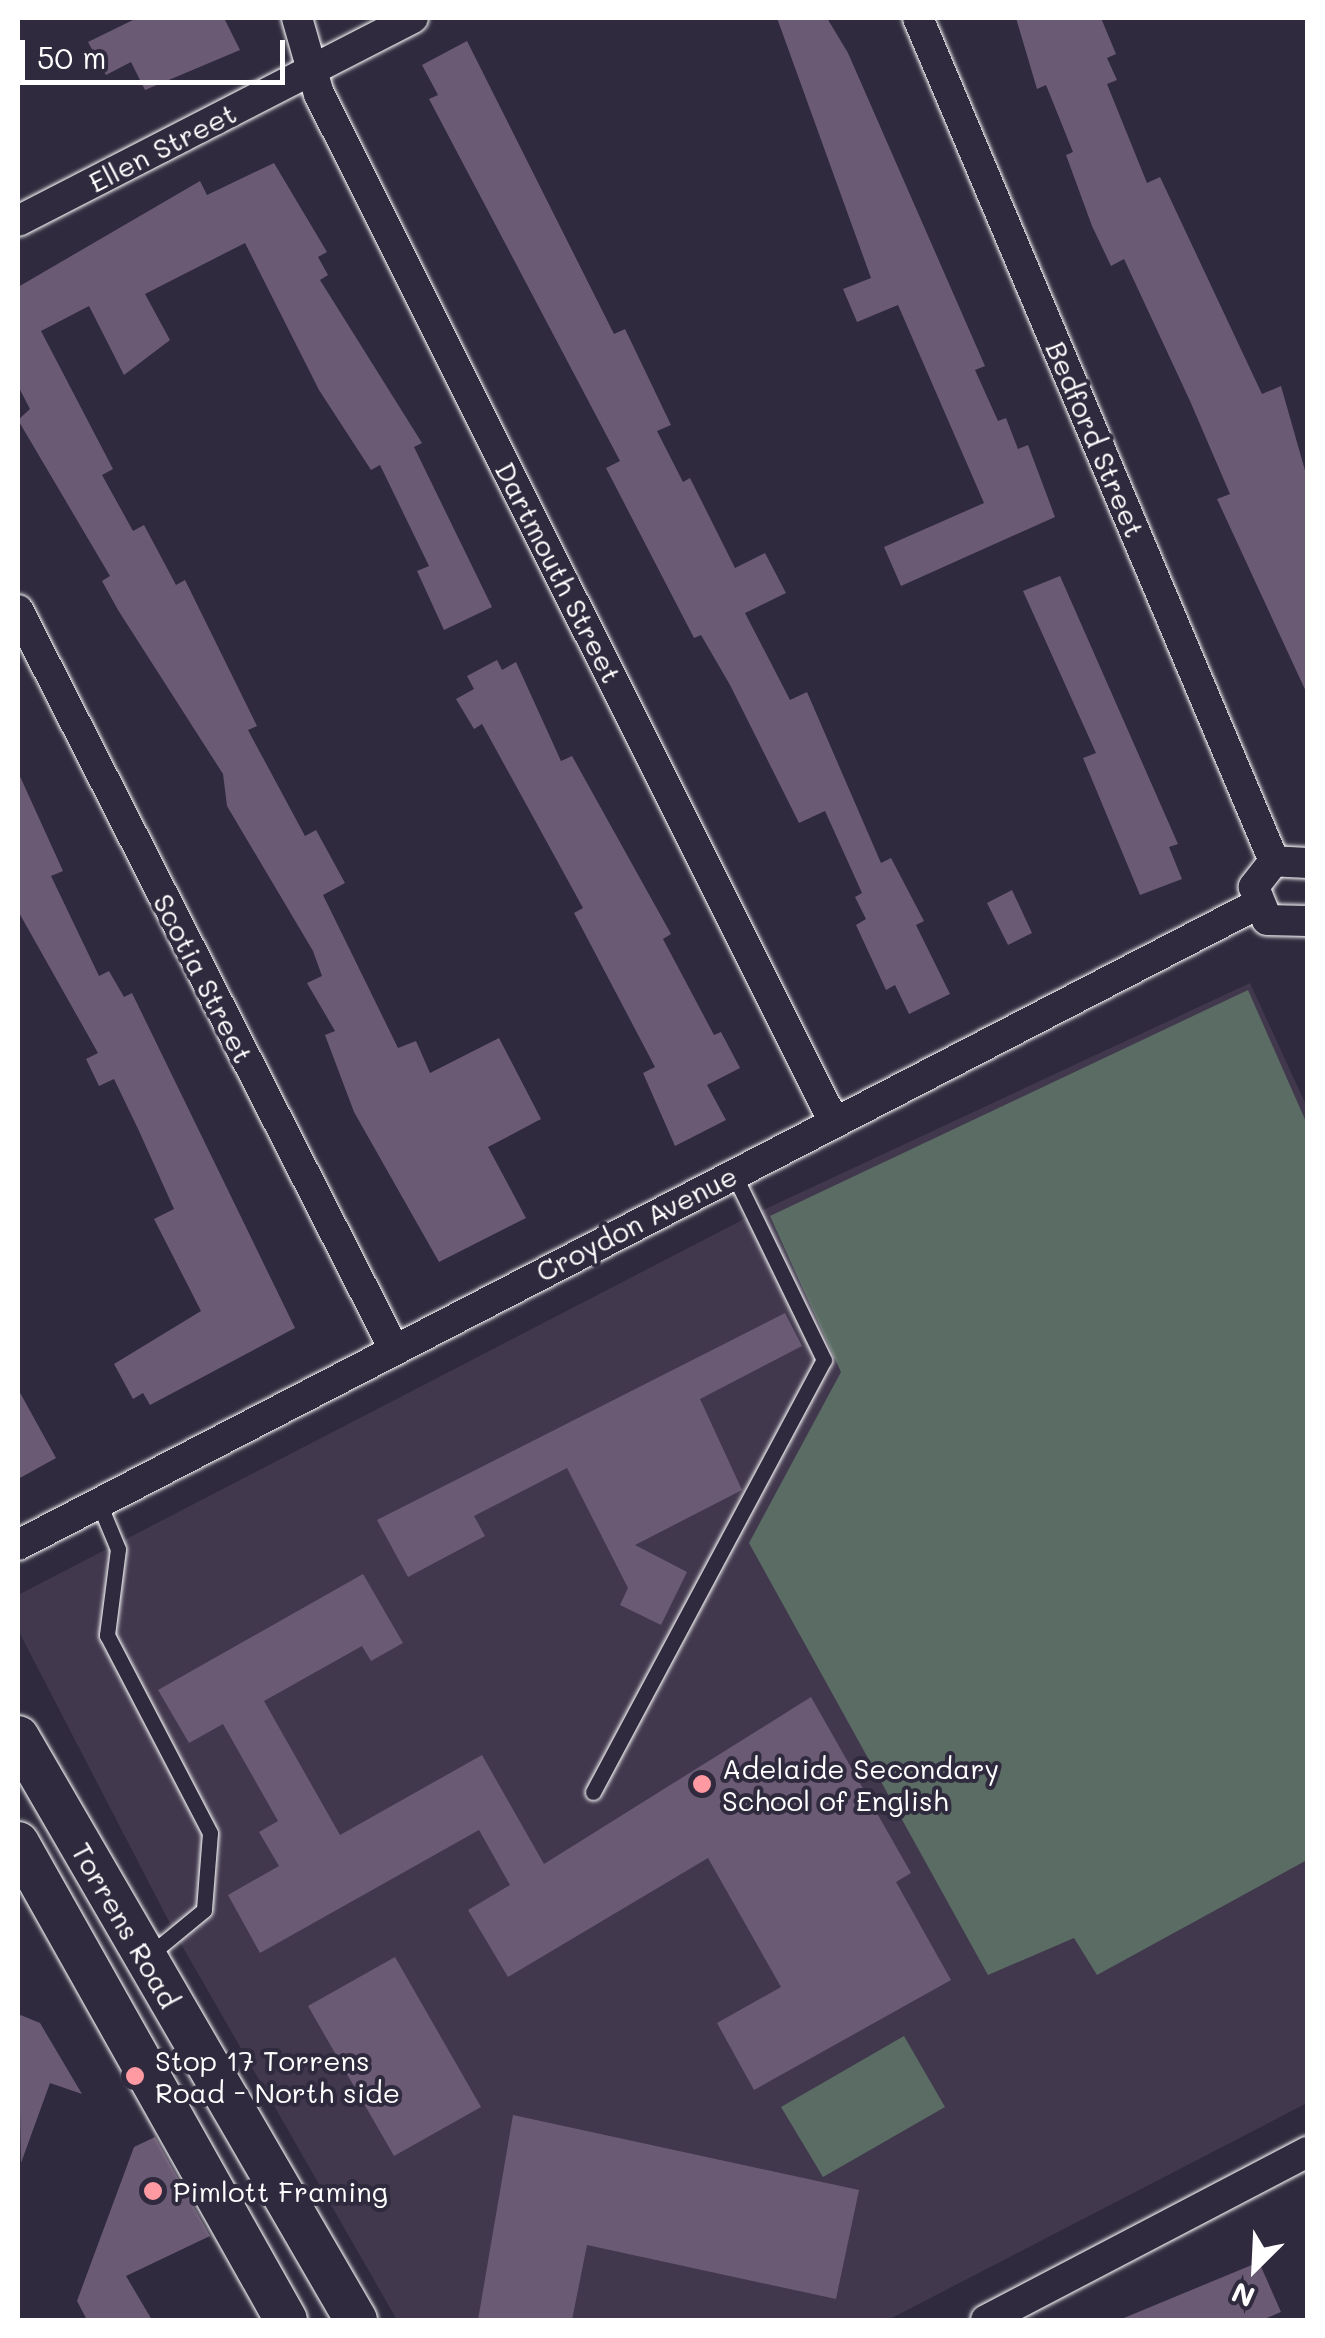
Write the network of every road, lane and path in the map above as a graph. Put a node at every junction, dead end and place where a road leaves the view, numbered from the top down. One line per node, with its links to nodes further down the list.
1 (297, 18): 4 (street, Dartmouth Street)
2 (413, 18): 4 (street, Ellen Street)
3 (918, 18): 7 (street, Bedford Street)
4 (314, 70): 5 (street, Ellen Street); 11 (street, Dartmouth Street)
5 (18, 221)
6 (18, 610): 13 (street, Scotia Street)
7 (1274, 861): 8 (street); 9 (street)
8 (1308, 864)
9 (1256, 905): 10 (street); 11 (street, Croydon Avenue)
10 (1306, 927)
11 (834, 1122): 12 (street, Croydon Avenue)
12 (733, 1174): 13 (street, Croydon Avenue); 17 (lane)
13 (392, 1346): 14 (street, Croydon Avenue)
14 (97, 1501): 15 (street, Croydon Avenue); 19 (lane)
15 (18, 1545)
16 (18, 1737): 19 (main road, Torrens Road)
17 (593, 1792)
18 (18, 1842): 21 (main road, Torrens Road)
19 (145, 1958): 22 (main road, Torrens Road)
20 (1308, 2152): 23 (street)
21 (286, 2320)
22 (356, 2320)
23 (986, 2320)

